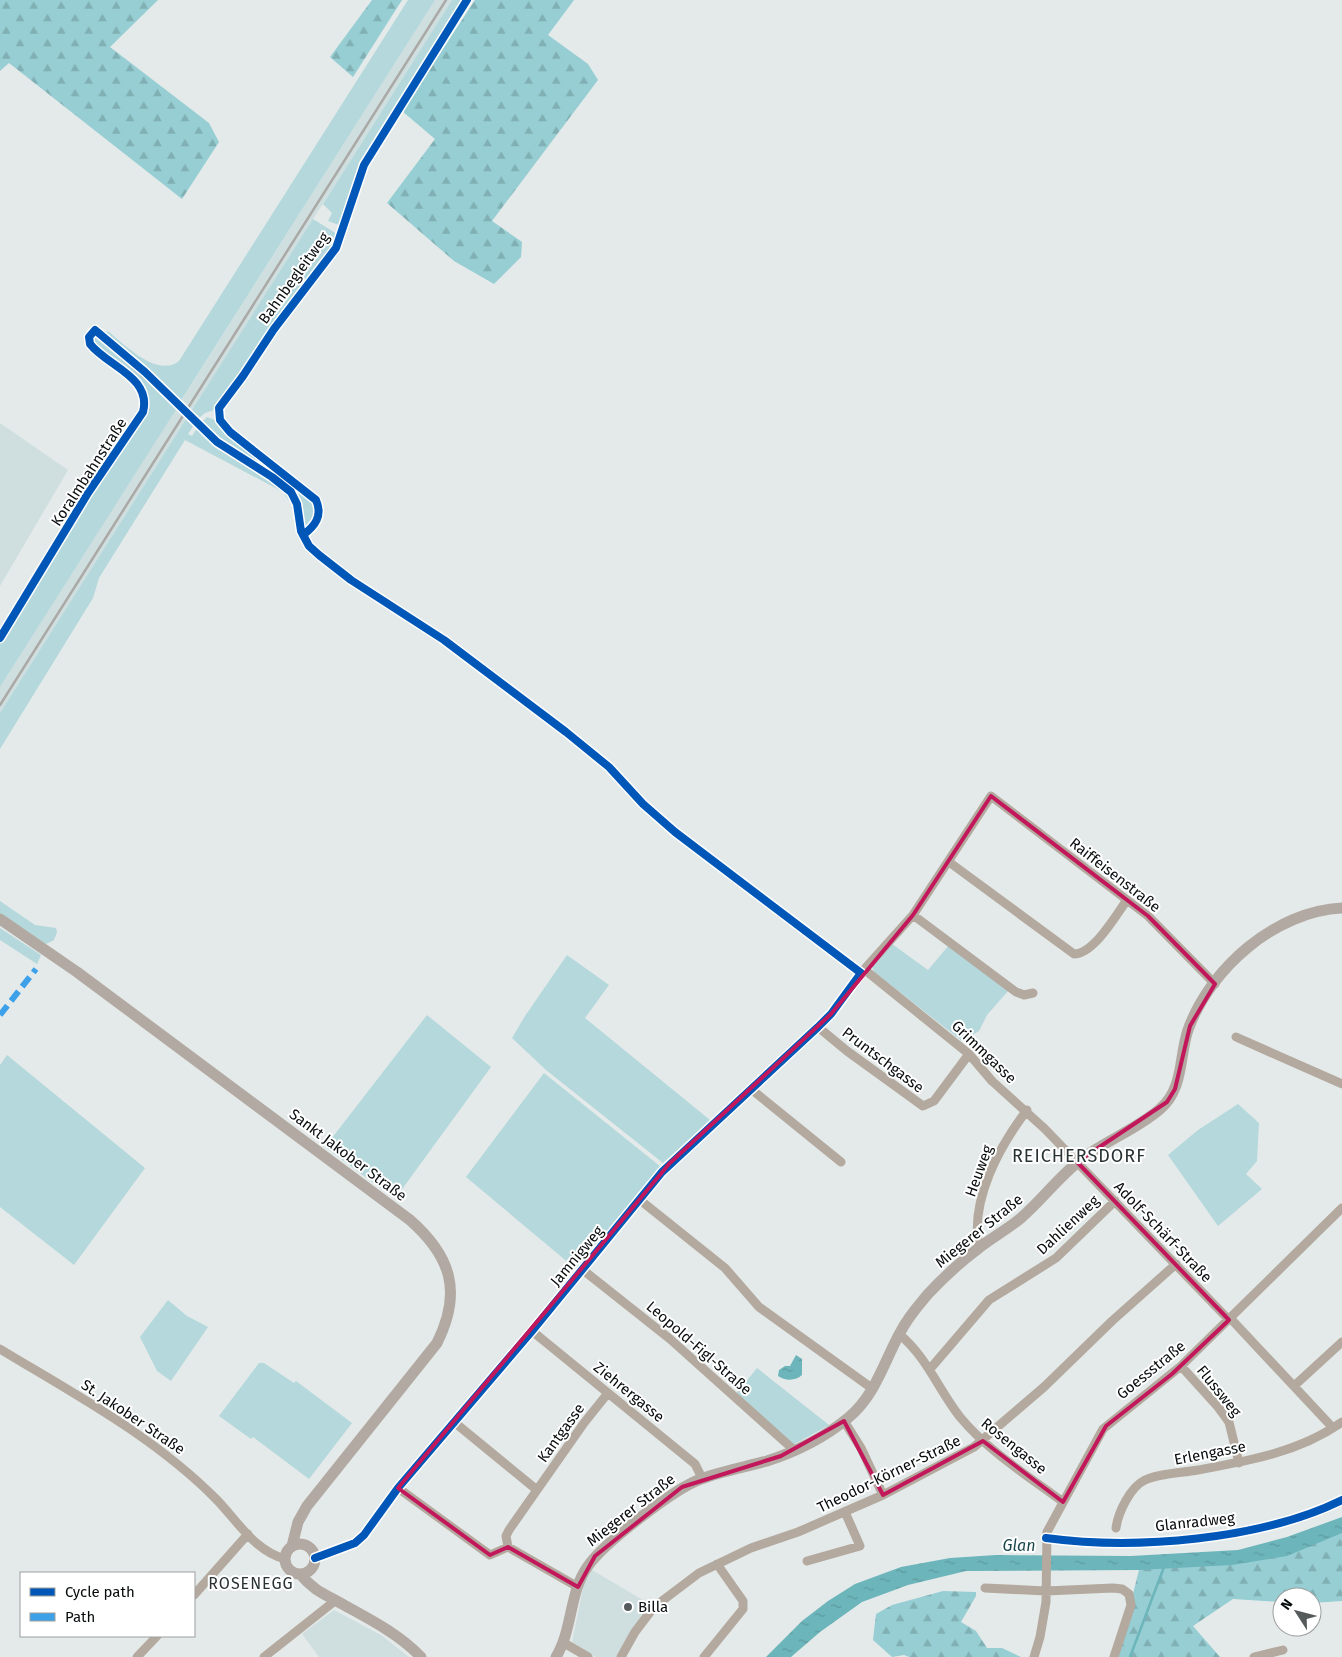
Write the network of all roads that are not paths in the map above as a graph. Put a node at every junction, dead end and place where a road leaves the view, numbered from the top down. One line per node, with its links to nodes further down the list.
1 (95, 330): 2 (street, Koralmbahnstraße); 9 (street, Grimmgasse, bridge)
2 (0, 638)
3 (992, 796): 4 (street, Jamnigweg); 5 (street, Raiffeisenstraße)
4 (949, 862): 5 (street); 7 (street, Jamnigweg)
5 (1127, 900): 10 (street, Raiffeisenstraße)
6 (1342, 908): 10 (main road, Miegerer Straße)
7 (913, 914): 9 (street, Jamnigweg); 11 (street)
8 (0, 919): 46 (main road, Sankt Jakober Straße)
9 (863, 971): 12 (street, Jamnigweg); 14 (street, Grimmgasse)
10 (1214, 984): 19 (main road, Miegerer Straße)
11 (1033, 993)
12 (818, 1027): 14 (street, Pruntschgasse); 16 (street, Jamnigweg)
13 (1236, 1037): 15 (street)
14 (970, 1054): 17 (street, Grimmgasse)
15 (1342, 1084)
16 (751, 1088): 18 (street); 20 (street, Jamnigweg)
17 (1026, 1110): 19 (street, Grimmgasse); 23 (street, Heuweg)
18 (841, 1162)
19 (1077, 1163): 21 (street, Adolf-Schärf-Straße); 23 (main road, Miegerer Straße)
20 (640, 1200): 25 (street, Jamnigweg); 34 (street)
21 (1115, 1201): 24 (street, Adolf-Schärf-Straße); 32 (street, Dahlienweg)
22 (1342, 1208): 26 (street, Goessstraße)
23 (980, 1247): 28 (main road, Miegerer Straße)
24 (1176, 1264): 26 (street, Adolf-Schärf-Straße); 40 (street, Theodor-Körner-Straße)
25 (583, 1270): 27 (street, Jamnigweg); 41 (street, Leopold-Figl-Straße)
26 (1230, 1319): 31 (street, Goessstraße); 33 (street, Adolf-Schärf-Straße)
27 (532, 1331): 35 (street, Ziehrergasse); 37 (street, Jamnigweg)
28 (899, 1334): 32 (street, Rosengasse); 34 (main road, Miegerer Straße)
29 (1342, 1342): 33 (street)
30 (0, 1349): 51 (street, St. Jakober Straße)
31 (1181, 1366): 42 (street, Flussweg); 48 (street, Goessstraße)
32 (930, 1369): 40 (street, Rosengasse)
33 (1294, 1386): 39 (street, Adolf-Schärf-Straße)
34 (873, 1389): 36 (main road, Miegerer Straße)
35 (608, 1393): 43 (street, Ziehrergasse); 45 (street, Kantgasse)
36 (844, 1421): 41 (main road, Miegerer Straße); 47 (street)
37 (454, 1422): 44 (street, Jamnigweg); 45 (street)
38 (1342, 1422): 39 (street, Erlengasse)
39 (1333, 1428): 42 (street, Erlengasse)
40 (983, 1441): 47 (street, Theodor-Körner-Straße); 48 (street, Rosengasse)
41 (794, 1450): 43 (main road, Miegerer Straße)
42 (1240, 1462): 50 (street, Erlengasse)
43 (702, 1478): 60 (main road, Miegerer Straße)
44 (398, 1488): 54 (street); 55 (street, Jamnigweg)
45 (537, 1490): 54 (street, Kantgasse)
46 (317, 1494): 52 (main road, Sankt Jakober Straße); 53 (main road, Sankt Jakober Straße)
47 (883, 1495): 49 (street, Theodor-Körner-Straße)
48 (1063, 1502): 62 (street, Goessstraße)
49 (845, 1512): 57 (street); 58 (street, Theodor-Körner-Straße)
50 (1116, 1528)
51 (248, 1534): 56 (street, St. Jakober Straße); 63 (street)
52 (305, 1545): 53 (main road); 55 (main road)
53 (292, 1546): 56 (main road, Sankt Jakober Straße)
54 (508, 1547): 60 (street)
55 (315, 1558): 59 (main road)
56 (285, 1559): 59 (main road)
57 (807, 1562)
58 (717, 1564): 73 (street, Theodor-Körner-Straße); 74 (street)
59 (305, 1572): 64 (main road)
60 (578, 1587): 66 (main road, Miegerer Straße)
61 (985, 1588): 62 (street)
62 (1046, 1591): 75 (street, Goessstraße); 76 (street)
63 (195, 1594)
64 (336, 1600): 69 (street); 70 (main road)
65 (156, 1637): 68 (street)
66 (564, 1643): 71 (main road, Miegerer Straße); 72 (street)
67 (1283, 1650): 77 (street)
68 (137, 1657)
69 (264, 1657)
70 (421, 1657)
71 (556, 1657)
72 (588, 1657)
73 (621, 1657)
74 (704, 1657)
75 (1034, 1657)
76 (1114, 1657)
77 (1254, 1657)

